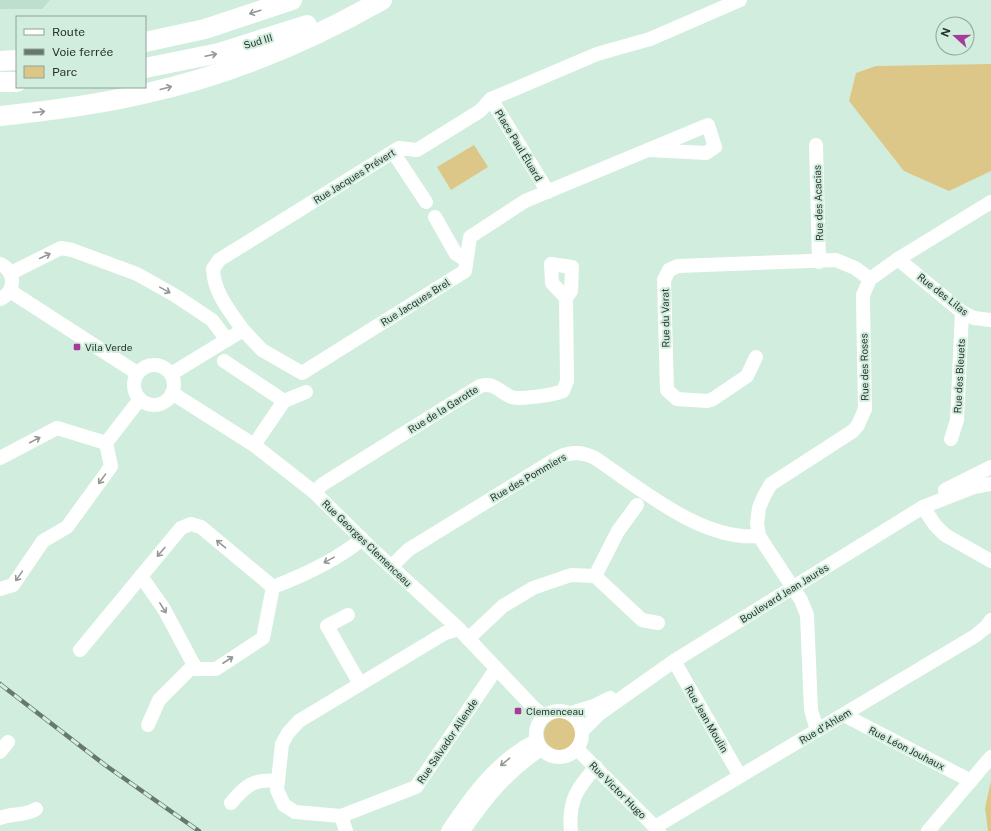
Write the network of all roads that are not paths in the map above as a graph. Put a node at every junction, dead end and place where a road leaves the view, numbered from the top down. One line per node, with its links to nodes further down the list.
1 (292, 0): 5 (highway, one-way to 5)
2 (367, 0): 8 (highway, Sud III, one-way to 2)
3 (382, 0): 12 (highway, one-way to 3)
4 (740, 0): 11 (street, Rue Jacques Prévert)
5 (146, 42)
6 (16, 60): 7 (highway)
7 (0, 61)
8 (146, 68)
9 (0, 82): 10 (highway)
10 (16, 82)
11 (491, 98): 15 (street, Rue Jacques Prévert); 16 (street, Place Paul Éluard)
12 (0, 116)
13 (816, 145): 22 (street, Rue des Acacias)
14 (648, 150): 16 (street, Rue Jacques Brel)
15 (393, 152): 17 (street); 29 (street, Rue Jacques Prévert)
16 (548, 192): 21 (street, Rue Jacques Brel)
17 (426, 202)
18 (991, 202): 20 (street)
19 (435, 217): 21 (street)
20 (898, 259): 24 (street); 27 (street, Rue des Lilas)
21 (466, 260): 29 (street, Rue Jacques Brel)
22 (819, 262): 24 (street, Rue du Varat); 31 (street, Rue du Varat)
23 (5, 269): 25 (street); 30 (street, one-way to 30)
24 (870, 279): 48 (street, Rue des Roses)
25 (5, 295): 33 (street)
26 (566, 298): 45 (street, Rue de la Garotte)
27 (962, 312): 28 (street, Rue des Lilas); 39 (street, Rue des Bleuets)
28 (991, 320)
29 (243, 330): 30 (street)
30 (227, 340): 34 (street)
31 (756, 357)
32 (224, 361): 38 (street)
33 (137, 372): 34 (street); 37 (street)
34 (171, 374): 36 (street)
35 (306, 392): 38 (street)
36 (172, 393): 37 (street); 41 (street, Rue Georges Clemenceau)
37 (140, 399): 40 (street)
38 (284, 401): 41 (street)
39 (951, 439)
40 (106, 443): 42 (street, one-way to 40); 56 (street, one-way to 56)
41 (254, 445): 45 (street, Rue Georges Clemenceau)
42 (0, 458)
43 (991, 467): 47 (street, Boulevard Jean Jaurès)
44 (991, 484): 47 (street, Boulevard Jean Jaurès)
45 (314, 492): 49 (street, Rue Georges Clemenceau)
46 (637, 505): 53 (street)
47 (925, 505): 50 (street); 55 (street, Boulevard Jean Jaurès)
48 (759, 536): 51 (street, Rue des Pommiers); 55 (street, Rue des Roses)
49 (362, 539): 51 (street, Rue Georges Clemenceau); 54 (street, one-way to 54)
50 (991, 561)
51 (391, 567): 60 (street, Rue Georges Clemenceau)
52 (141, 576): 54 (street, one-way to 52); 61 (street); 63 (street, one-way to 63)
53 (595, 576): 59 (street); 60 (street)
54 (273, 587): 63 (street, one-way to 54)
55 (792, 588): 62 (street, Boulevard Jean Jaurès); 72 (street, Rue des Roses)
56 (0, 589)
57 (348, 615): 66 (street)
58 (991, 620): 68 (street, Rue d'Ahlem)
59 (658, 623)
60 (464, 634): 64 (street, Rue Georges Clemenceau); 66 (street, Rue Salvador Allende)
61 (80, 650)
62 (674, 661): 65 (street, Boulevard Jean Jaurès); 77 (street, Rue Jean Moulin)
63 (194, 665): 70 (street)
64 (496, 669): 69 (street, Rue Georges Clemenceau); 82 (street, Rue Salvador Allende)
65 (641, 682): 67 (street, Boulevard Jean Jaurès); 71 (street, Boulevard Jean Jaurès)
66 (360, 684): 78 (street, Rue Salvador Allende)
67 (571, 713): 69 (street); 71 (street)
68 (844, 714): 72 (street, Rue d'Ahlem); 79 (street, Rue Léon Jouhaux)
69 (544, 716): 73 (street)
70 (148, 725)
71 (583, 730): 74 (street)
72 (817, 730): 77 (street, Rue d'Ahlem)
73 (539, 744): 74 (street); 86 (street, one-way to 86); 87 (street)
74 (577, 749): 76 (street, Rue Victor Hugo)
75 (991, 757): 79 (street)
76 (596, 767): 84 (street, Rue Victor Hugo); 88 (street)
77 (740, 776): 84 (street, Rue d'Ahlem)
78 (278, 781): 80 (street); 82 (street, Rue Salvador Allende)
79 (971, 781): 89 (street)
80 (231, 803)
81 (36, 809): 83 (street)
82 (341, 816): 85 (street)
83 (0, 818)
84 (657, 829)
85 (346, 831)
86 (448, 831)
87 (463, 831)
88 (571, 831)
89 (928, 831)

